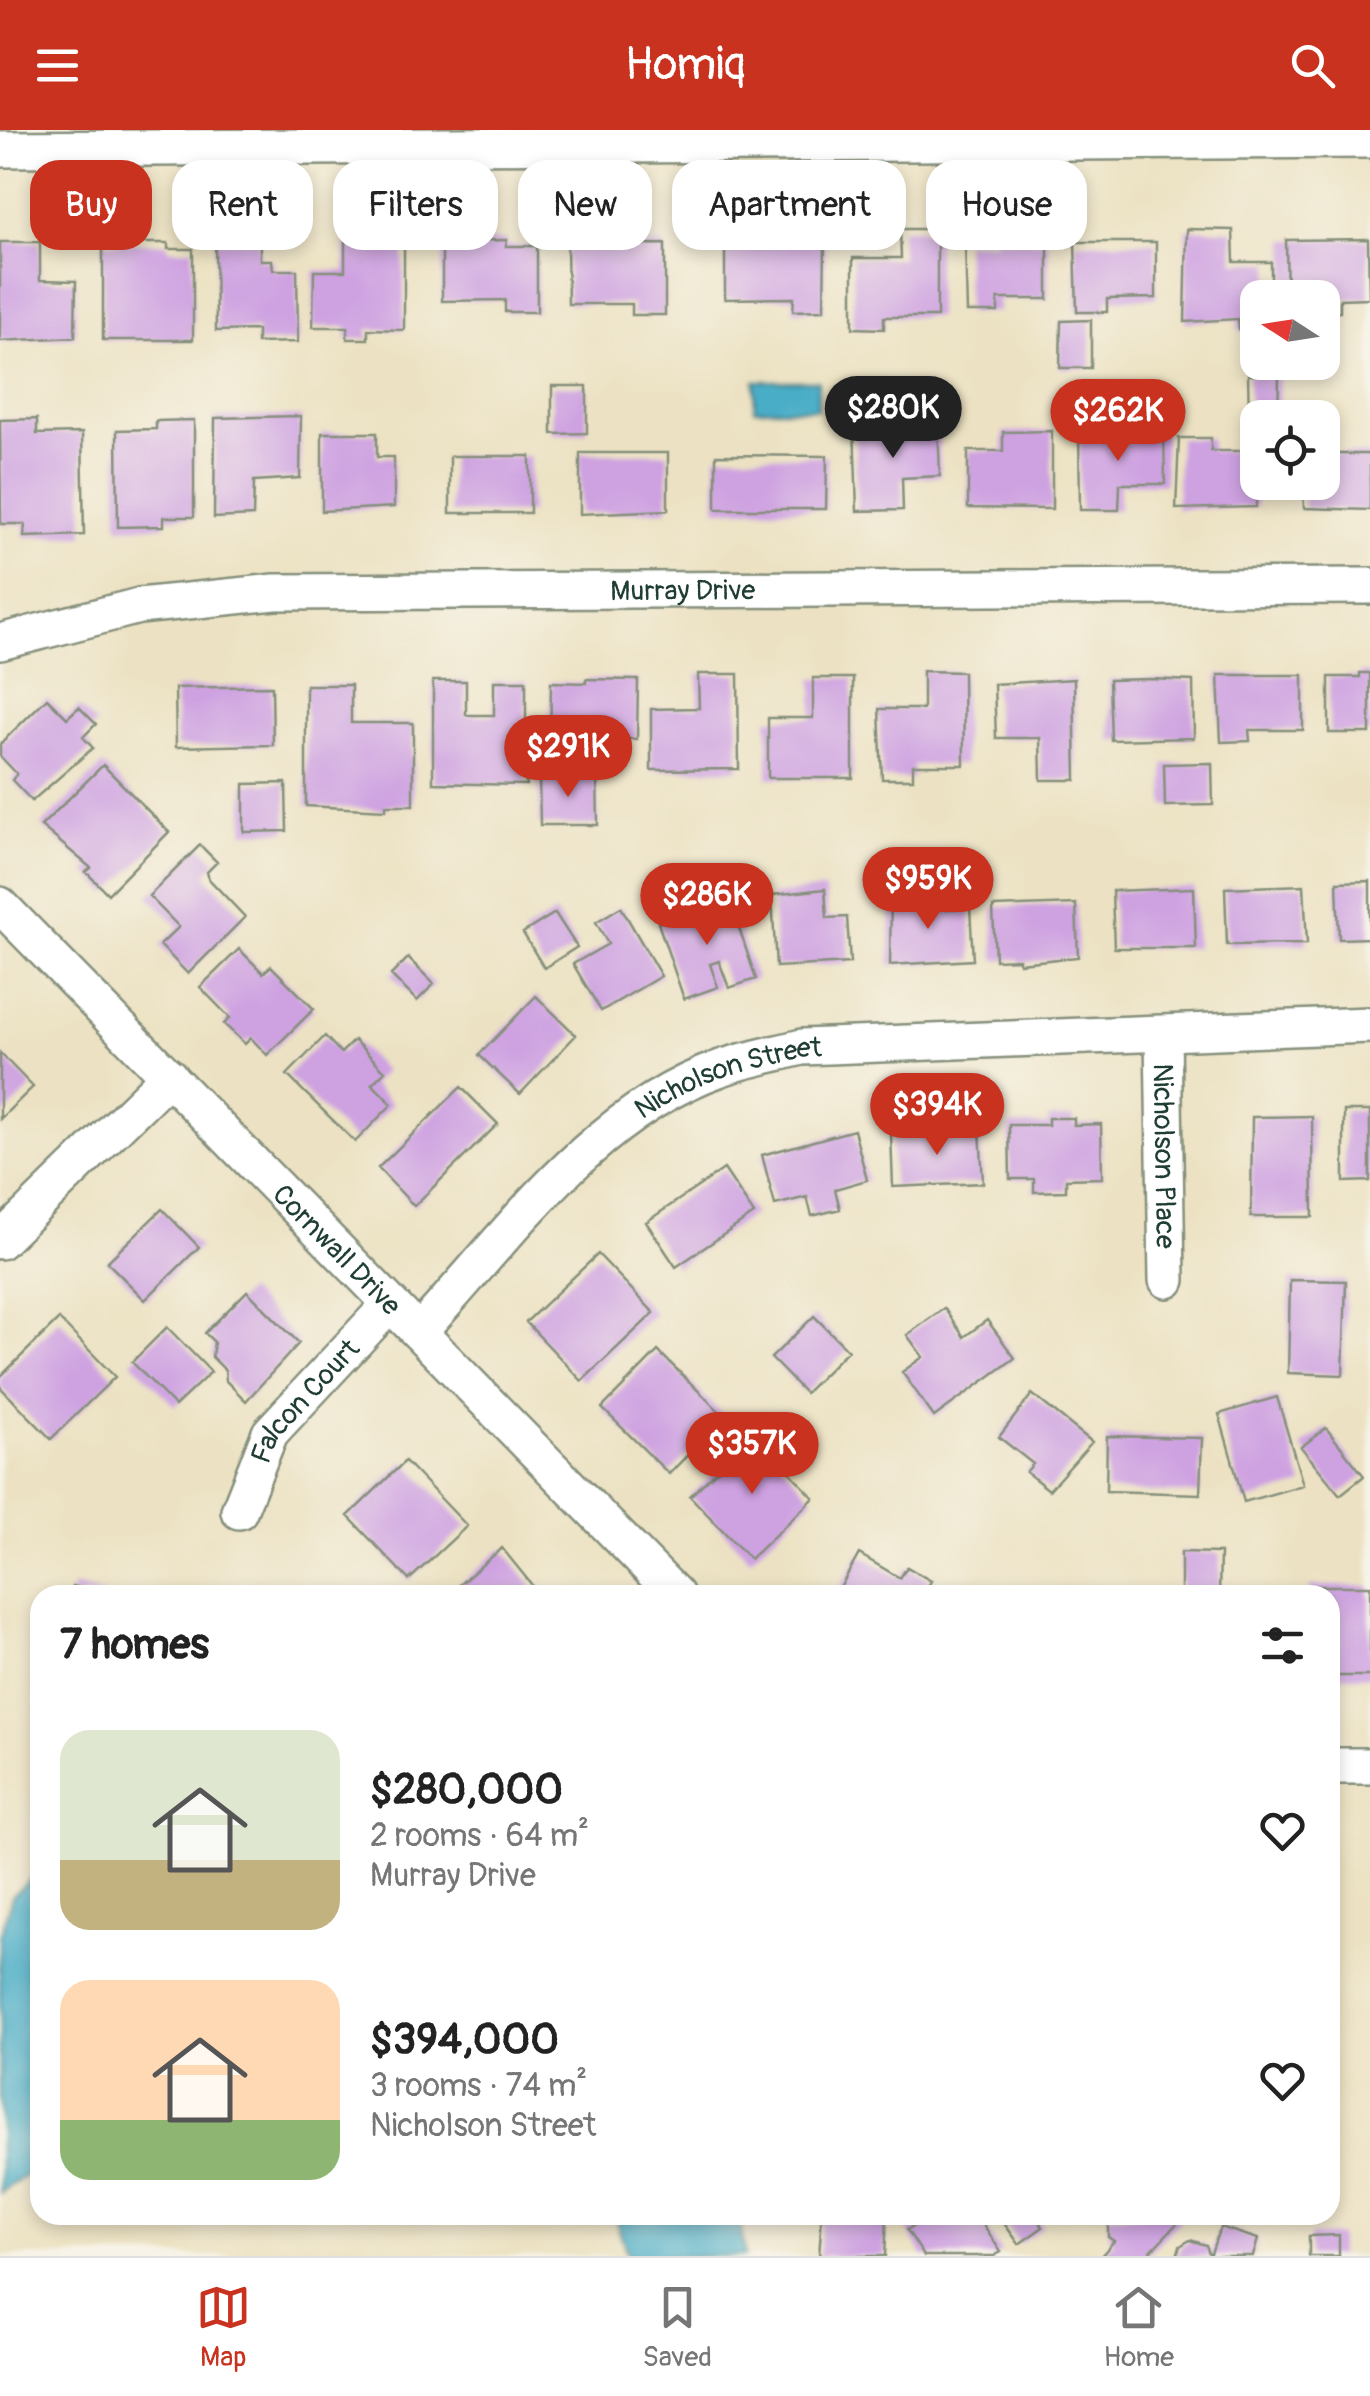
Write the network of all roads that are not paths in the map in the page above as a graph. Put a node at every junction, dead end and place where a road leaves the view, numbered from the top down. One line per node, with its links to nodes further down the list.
1 (1090, 136): 2 (street); 3 (street)
2 (147, 139): 4 (street)
3 (1370, 140)
4 (0, 149)
5 (1370, 586): 6 (street, Murray Drive)
6 (0, 642)
7 (0, 906): 10 (street, Cornwall Drive)
8 (1370, 1024): 9 (street, Nicholson Street)
9 (1163, 1034): 12 (street, Nicholson Place); 14 (street, Nicholson Street)
10 (169, 1076): 11 (street); 13 (street, Cornwall Drive)
11 (0, 1241)
12 (1167, 1280)
13 (390, 1304): 14 (street, Cornwall Drive); 15 (street, Falcon Court)
14 (419, 1332): 16 (street, Cornwall Drive)
15 (239, 1511)
16 (666, 1585)
17 (1340, 1766): 18 (street)
18 (1370, 1766)

